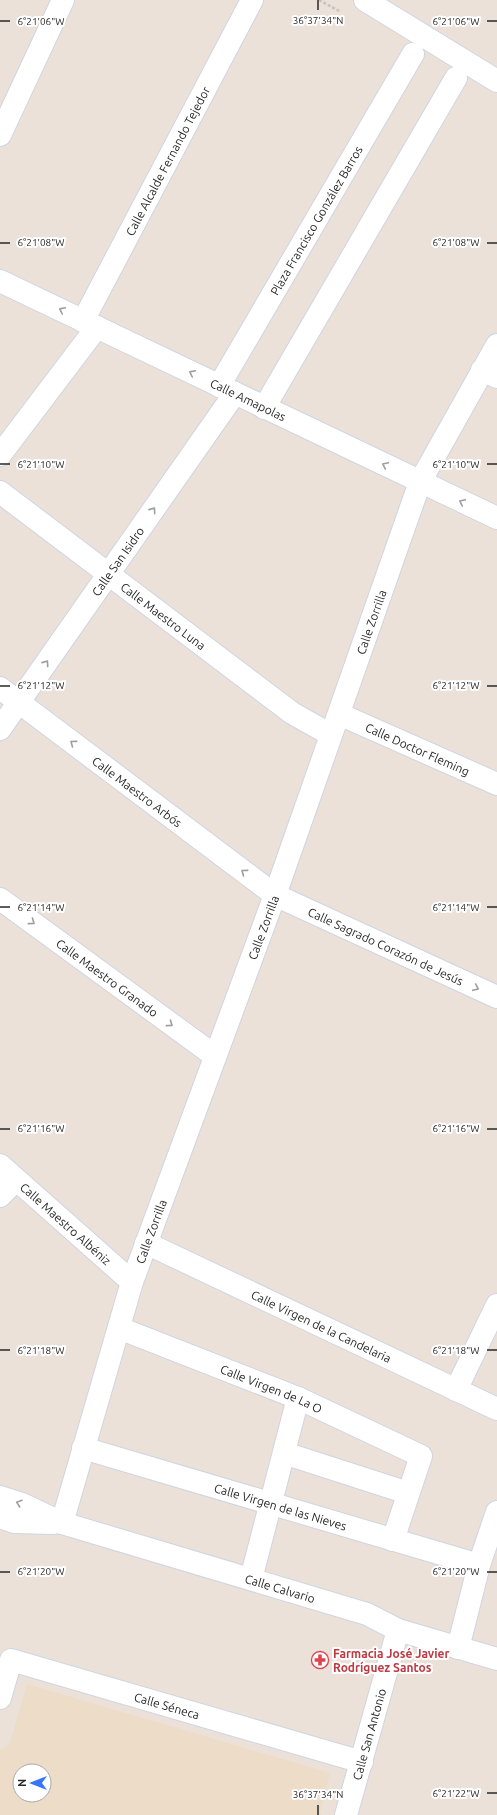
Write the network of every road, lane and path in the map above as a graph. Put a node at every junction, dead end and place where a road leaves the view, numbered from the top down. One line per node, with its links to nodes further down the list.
1 (63, 0): 7 (street)
2 (252, 0): 9 (street, Calle Alcalde Fernando Tejedor)
3 (365, 0): 6 (street)
4 (413, 54): 12 (street, Plaza Francisco González Barros)
5 (456, 78): 13 (street)
6 (497, 81)
7 (0, 135)
8 (0, 281): 9 (street, Calle Amapolas, one-way to 8)
9 (90, 324): 12 (street, Calle Amapolas, one-way to 9); 14 (street, Calle Alcalde Fernando Tejedor)
10 (497, 345): 11 (street, Calle Zorrilla)
11 (490, 374): 15 (street, Calle Zorrilla)
12 (227, 390): 13 (street, Calle Amapolas); 18 (street, Calle San Isidro, one-way to 12)
13 (264, 408): 15 (street, Calle Amapolas, one-way to 13)
14 (0, 455)
15 (420, 482): 17 (street, Calle Amapolas, one-way to 15); 21 (street, Calle Zorrilla)
16 (0, 492): 18 (street, Calle Maestro Luna)
17 (497, 518)
18 (108, 575): 20 (street, Calle San Isidro, one-way to 18); 23 (street, Calle Maestro Luna)
19 (0, 688): 20 (street, Calle Maestro Arbós)
20 (19, 702): 22 (street, Calle San Isidro); 25 (street, Calle Maestro Arbós, one-way to 20)
21 (339, 714): 23 (street, Calle Zorrilla); 24 (street, Calle Doctor Fleming)
22 (0, 729)
23 (331, 735): 25 (street, Calle Zorrilla)
24 (497, 784)
25 (275, 895): 27 (street, Calle Sagrado Corazón de Jesús, one-way to 27); 28 (street, Calle Zorrilla)
26 (0, 899): 28 (street, Calle Maestro Granado, one-way to 28)
27 (497, 997)
28 (215, 1056): 32 (street, Calle Zorrilla)
29 (0, 1165): 30 (street, Calle Maestro Albéniz)
30 (16, 1180): 31 (street); 33 (street, Calle Maestro Albéniz)
31 (0, 1196)
32 (146, 1243): 33 (street, Calle Zorrilla); 36 (street, Calle Virgen de la Candelaria)
33 (132, 1282): 35 (street, Calle Zorrilla)
34 (497, 1305): 36 (street)
35 (118, 1328): 37 (street, Calle Virgen de La O); 39 (street, Calle Zorrilla)
36 (456, 1390): 38 (street, Calle Virgen de la Candelaria)
37 (298, 1398): 40 (street); 41 (street, Calle Virgen de La O)
38 (497, 1408)
39 (83, 1448): 43 (street, Calle Virgen de las Nieves); 46 (street, Calle Zorrilla)
40 (284, 1453): 41 (street); 43 (street)
41 (408, 1493): 47 (street)
42 (0, 1497): 46 (street, Calle Calvario, one-way to 42)
43 (271, 1503): 47 (street, Calle Virgen de las Nieves); 49 (street)
44 (497, 1512): 48 (street)
45 (0, 1517): 46 (street, Calle Calvario)
46 (62, 1523): 49 (street, Calle Calvario)
47 (393, 1540): 48 (street, Calle Virgen de las Nieves)
48 (479, 1565): 51 (street)
49 (251, 1579): 50 (street, Calle Calvario)
50 (398, 1630): 51 (street, Calle Calvario); 54 (street, Calle San Antonio)
51 (458, 1648): 52 (street, Calle Calvario)
52 (497, 1660)
53 (0, 1698): 54 (street, Calle Séneca)
54 (362, 1762): 55 (street, Calle San Antonio)
55 (346, 1815)

